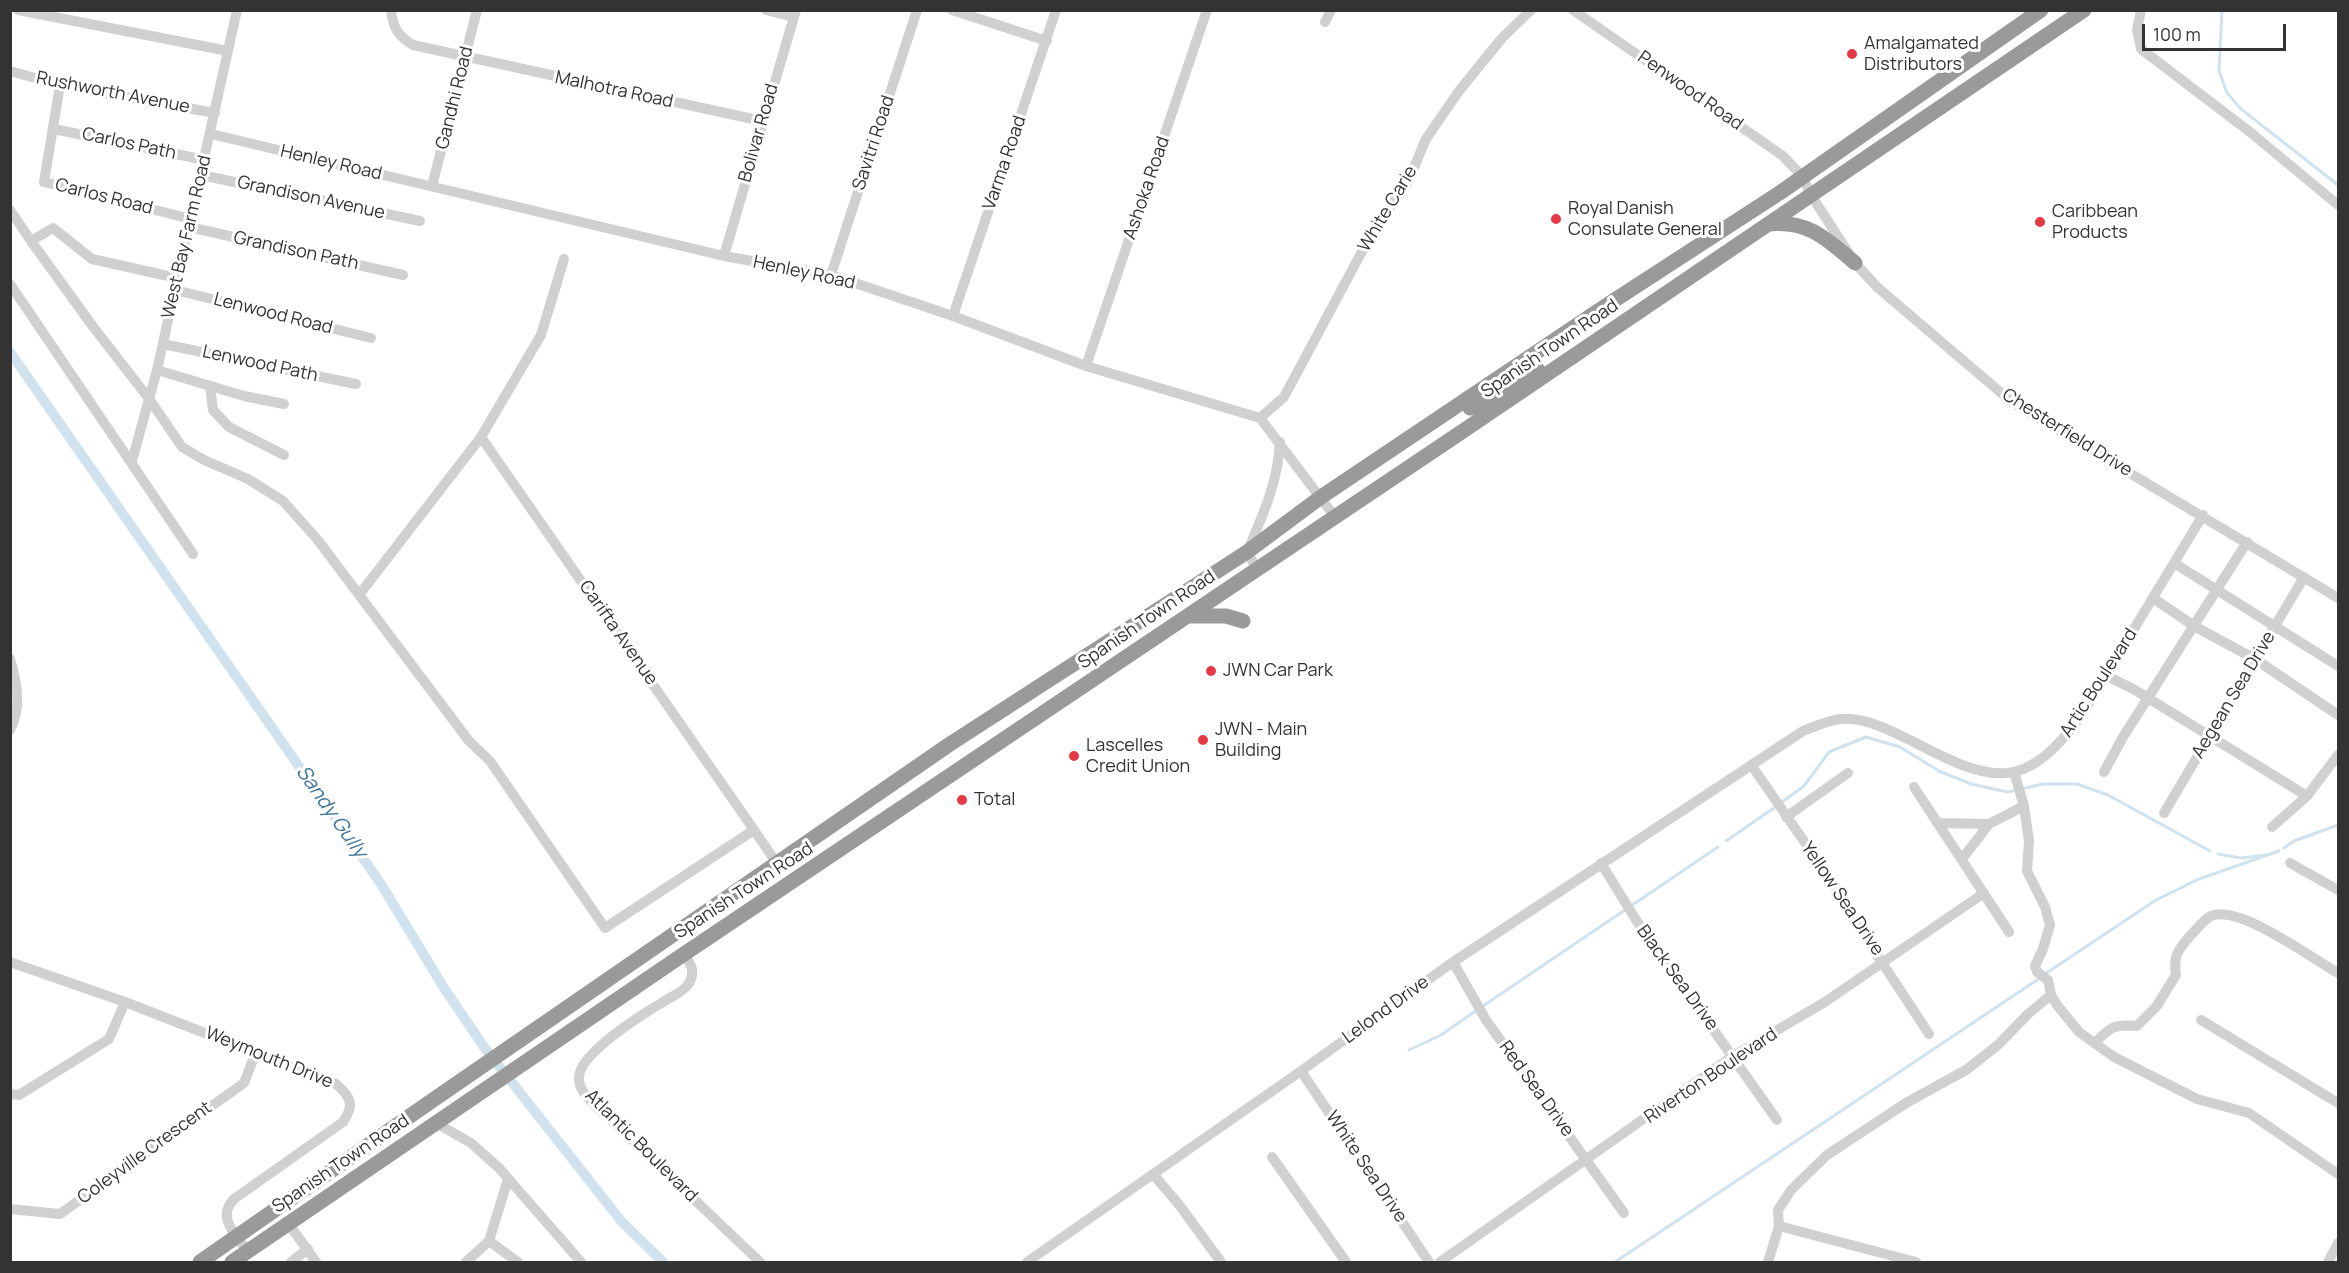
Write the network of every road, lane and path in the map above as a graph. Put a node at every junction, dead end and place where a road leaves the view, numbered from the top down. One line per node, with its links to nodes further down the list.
1 (18, 10): 19 (street)
2 (237, 10): 19 (street, West Bay Farm Road)
3 (391, 10): 20 (street, Malhotra Road)
4 (477, 10): 20 (street, Gandhi Road)
5 (766, 10): 16 (street)
6 (916, 10): 42 (street, Savitri Road)
7 (952, 10): 18 (street)
8 (1056, 10): 18 (street, Varma Road)
9 (1207, 10): 50 (street, Ashoka Road)
10 (1331, 10): 17 (street)
11 (1531, 10): 57 (street, White Carie)
12 (1573, 10): 29 (street, Penwood Road)
13 (2042, 10): 29 (highway, Spanish Town Road)
14 (2084, 10): 31 (highway, Spanish Town Road)
15 (2141, 10): 32 (street)
16 (795, 14): 24 (street, Bolivar Road)
17 (1325, 22)
18 (1047, 40): 46 (street, Varma Road)
19 (228, 51): 23 (street, West Bay Farm Road)
20 (465, 58): 24 (street, Malhotra Road); 30 (street, Gandhi Road)
21 (10, 72): 22 (street, Rushworth Avenue)
22 (60, 85): 23 (street, Rushworth Avenue); 25 (street, Carlos Road)
23 (215, 114): 26 (street, West Bay Farm Road)
24 (762, 121): 38 (street, Bolivar Road)
25 (54, 129): 27 (street, Carlos Path); 35 (street, Carlos Road)
26 (211, 134): 27 (street, West Bay Farm Road); 30 (street, Henley Road)
27 (205, 160): 28 (street, West Bay Farm Road)
28 (201, 175): 34 (street, Grandison Avenue); 35 (street, West Bay Farm Road)
29 (1803, 177): 31 (street, Chesterfield Drive); 56 (highway, Spanish Town Road)
30 (432, 186): 38 (street, Henley Road)
31 (1811, 195): 36 (highway, Spanish Town Road); 40 (street, Chesterfield Drive)
32 (2338, 205)
33 (10, 210): 37 (street)
34 (420, 221)
35 (190, 223): 41 (street, Grandison Path); 43 (street, West Bay Farm Road)
36 (1767, 224): 40 (highway); 48 (highway, Spanish Town Road)
37 (31, 241): 43 (street); 54 (street)
38 (724, 256): 42 (street, Henley Road)
39 (564, 259): 58 (street)
40 (1856, 263): 63 (street, Chesterfield Drive)
41 (403, 275)
42 (831, 275): 46 (street, Henley Road)
43 (177, 278): 45 (street, West Bay Farm Road)
44 (10, 284): 61 (street)
45 (175, 290): 47 (street, Lenwood Road); 49 (street, West Bay Farm Road)
46 (952, 316): 50 (street, Henley Road)
47 (371, 338)
48 (1601, 338): 56 (highway); 64 (highway, Spanish Town Road)
49 (163, 344): 51 (street, West Bay Farm Road); 52 (street, Lenwood Path)
50 (1086, 366): 57 (street, Henley Road)
51 (157, 370): 53 (street); 54 (street, West Bay Farm Road)
52 (356, 384)
53 (210, 386): 55 (street); 60 (street)
54 (150, 400): 61 (street, West Bay Farm Road); 72 (street)
55 (284, 404)
56 (1460, 405): 62 (highway, Spanish Town Road)
57 (1260, 418): 59 (street)
58 (481, 437): 72 (street); 102 (street, Carifta Avenue)
59 (1280, 442): 62 (street); 66 (street)
60 (284, 455)
61 (132, 461): 67 (street)
62 (1321, 498): 64 (street); 66 (highway, Spanish Town Road)
63 (2204, 515): 65 (street, Chesterfield Drive); 68 (street, Artic Boulevard)
64 (1335, 517): 69 (highway, Spanish Town Road)
65 (2247, 542): 70 (street, Chesterfield Drive); 71 (street)
66 (1247, 552): 69 (street); 87 (highway, Spanish Town Road)
67 (193, 554)
68 (2174, 563): 71 (street); 73 (street, Artic Boulevard)
69 (1257, 569): 75 (highway, Spanish Town Road)
70 (2304, 577): 74 (street, Chesterfield Drive); 78 (street, Aegean Sea Drive)
71 (2217, 590): 77 (street); 78 (street)
72 (359, 595): 102 (street)
73 (2153, 598): 77 (street); 82 (street, Artic Boulevard)
74 (2338, 598)
75 (1186, 616): 76 (highway); 89 (highway, Spanish Town Road)
76 (1243, 621)
77 (2194, 626): 80 (street); 83 (street)
78 (2275, 626): 80 (street, Aegean Sea Drive); 81 (street)
79 (10, 659): 85 (street)
80 (2255, 659): 84 (street); 86 (street, Aegean Sea Drive)
81 (2338, 666)
82 (2105, 675): 83 (street); 93 (street, Artic Boulevard)
83 (2148, 699): 86 (street); 91 (street)
84 (2338, 715)
85 (10, 730)
86 (2209, 736): 95 (street); 97 (street, Aegean Sea Drive)
87 (950, 744): 89 (highway); 106 (highway, Spanish Town Road)
88 (2338, 755): 95 (street)
89 (966, 765): 110 (highway, Spanish Town Road)
90 (1752, 766): 93 (street, Artic Boulevard); 98 (street, Yellow Sea Drive); 105 (street, Lelond Drive)
91 (2104, 772)
92 (1848, 773): 98 (street)
93 (2015, 776): 96 (street)
94 (1914, 787): 99 (street)
95 (2307, 796): 101 (street)
96 (2023, 802): 100 (street); 115 (street)
97 (2164, 813)
98 (1786, 817): 113 (street, Yellow Sea Drive)
99 (1937, 823): 100 (street); 103 (street)
100 (1989, 824): 103 (street)
101 (2272, 827)
102 (754, 830): 106 (street, Carifta Avenue)
103 (1962, 860): 108 (street)
104 (2290, 863): 107 (street)
105 (1600, 864): 112 (street, Lelond Drive); 121 (street, Black Sea Drive)
106 (778, 865): 136 (highway, Spanish Town Road)
107 (2338, 890)
108 (1984, 893): 109 (street); 113 (street, Riverton Boulevard)
109 (2009, 932)
110 (684, 954): 126 (highway, Spanish Town Road); 148 (street, Atlantic Boulevard)
111 (10, 962): 116 (street, Weymouth Drive)
112 (1453, 962): 122 (street, Lelond Drive); 128 (street, Red Sea Drive)
113 (1883, 962): 118 (street, Yellow Sea Drive); 121 (street, Riverton Boulevard)
114 (2338, 973): 119 (street)
115 (2051, 995): 119 (street); 135 (street)
116 (125, 1002): 120 (street, Weymouth Drive); 123 (street)
117 (2201, 1020): 124 (street)
118 (1929, 1034)
119 (2095, 1043): 130 (street)
120 (256, 1052): 132 (street, Coleyville Crescent); 136 (street, Weymouth Drive)
121 (1733, 1056): 125 (street, Black Sea Drive); 128 (street, Riverton Boulevard)
122 (1301, 1071): 129 (street, Lelond Drive); 152 (street, White Sea Drive)
123 (10, 1094)
124 (2338, 1103)
125 (1777, 1120)
126 (436, 1123): 131 (street); 134 (highway, Spanish Town Road)
127 (1272, 1157): 151 (street)
128 (1587, 1161): 133 (street, Red Sea Drive); 153 (street, Riverton Boulevard)
129 (1153, 1174): 149 (street, Lelond Drive); 150 (street)
130 (2338, 1174)
131 (508, 1179): 137 (street); 147 (street)
132 (10, 1209)
133 (1624, 1213)
134 (288, 1223): 139 (street); 140 (highway, Spanish Town Road)
135 (1779, 1226): 154 (street); 155 (street)
136 (237, 1236): 140 (street, Weymouth Drive); 141 (highway, Spanish Town Road)
137 (489, 1240): 145 (street); 146 (street)
138 (2338, 1243): 156 (street)
139 (308, 1250): 143 (street); 144 (street)
140 (247, 1251): 142 (highway, Spanish Town Road)
141 (200, 1263)
142 (232, 1263)
143 (291, 1263)
144 (316, 1263)
145 (466, 1263)
146 (518, 1263)
147 (581, 1263)
148 (760, 1263)
149 (1027, 1263)
150 (1221, 1263)
151 (1346, 1263)
152 (1429, 1263)
153 (1440, 1263)
154 (1767, 1263)
155 (1916, 1263)
156 (2328, 1263)

